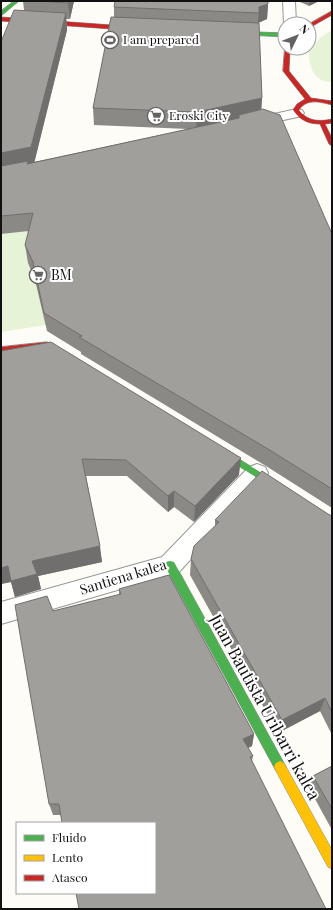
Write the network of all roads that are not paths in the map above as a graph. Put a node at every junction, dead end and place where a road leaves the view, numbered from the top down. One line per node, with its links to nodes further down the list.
1 (17, 1): 4 (street)
2 (289, 1): 5 (street)
3 (332, 13): 7 (street)
4 (1, 14)
5 (290, 16)
6 (1, 19): 8 (street)
7 (317, 21)
8 (151, 30)
9 (218, 33): 10 (street)
10 (277, 36)
11 (287, 56): 12 (street)
12 (309, 100): 13 (street); 14 (street)
13 (332, 103)
14 (297, 113): 16 (street); 17 (street)
15 (332, 121): 16 (street)
16 (322, 123): 18 (street)
17 (235, 127)
18 (332, 144)
19 (1, 350): 20 (street)
20 (60, 353)
21 (209, 444): 22 (street)
22 (257, 473): 23 (street); 24 (street, Santiena kalea)
23 (332, 522)
24 (170, 565): 25 (street, Santiena kalea); 26 (street, Juan Bautista Uribarri kalea)
25 (1, 613)
26 (332, 864)

